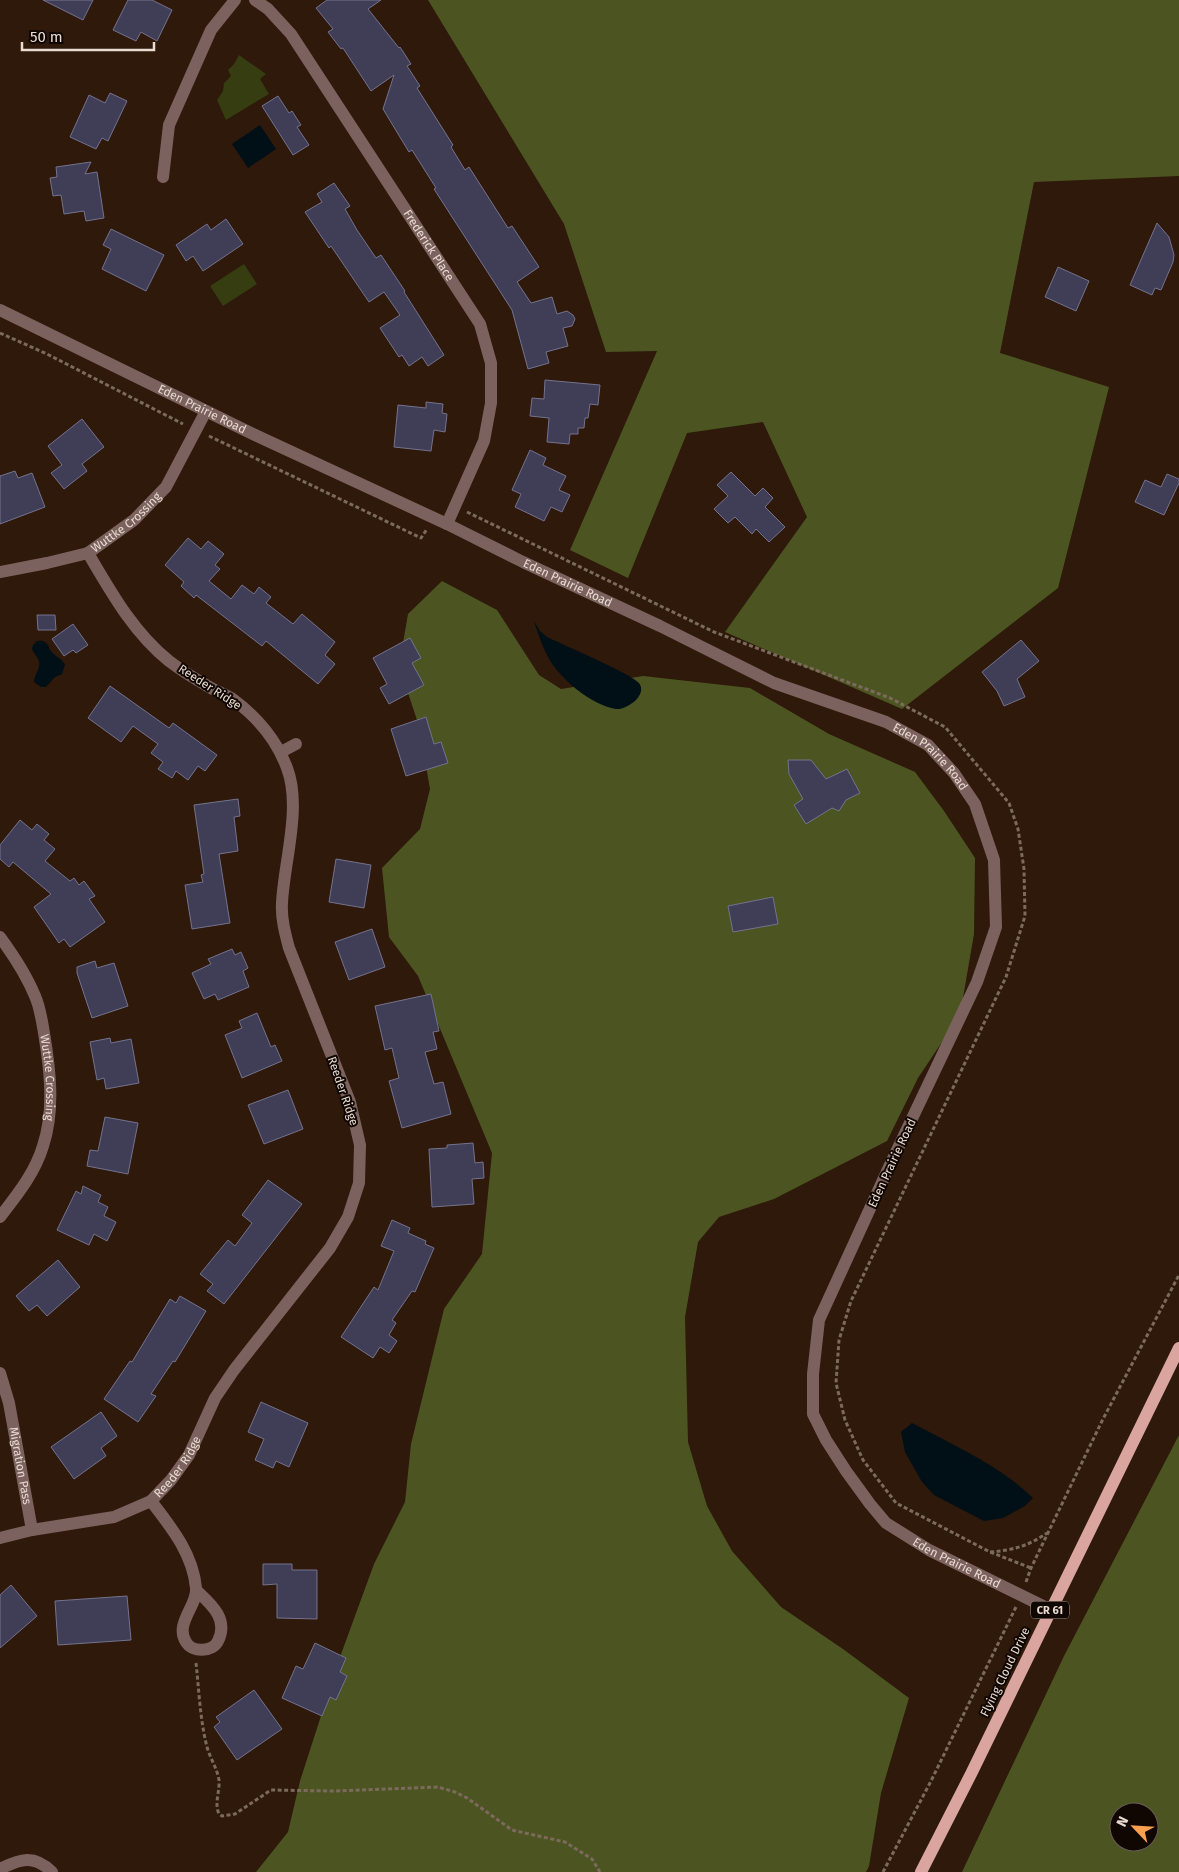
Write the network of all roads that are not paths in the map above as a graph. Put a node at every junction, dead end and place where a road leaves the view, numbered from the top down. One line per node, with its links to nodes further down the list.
1 (235, 0): 3 (street)
2 (255, 0): 6 (street, Frederick Place)
3 (162, 177)
4 (0, 310): 5 (street, Eden Prairie Road)
5 (206, 411): 6 (street, Eden Prairie Road); 7 (street, Wuttke Crossing)
6 (447, 524): 19 (street, Eden Prairie Road)
7 (88, 553): 8 (street, Wuttke Crossing); 10 (street, Reeder Ridge)
8 (0, 572)
9 (296, 744): 10 (street)
10 (280, 752): 15 (street, Reeder Ridge)
11 (0, 937): 12 (street, Wuttke Crossing)
12 (0, 1217)
13 (1179, 1348): 19 (main road, Flying Cloud Drive / CR 61)
14 (0, 1373): 16 (street, Migration Pass)
15 (150, 1501): 16 (street, Reeder Ridge); 18 (street)
16 (32, 1530): 17 (street, Reeder Ridge)
17 (0, 1538)
18 (196, 1590): 18 (street)
19 (1051, 1610): 22 (main road, Flying Cloud Drive / CR 61)
20 (0, 1869): 21 (street)
21 (52, 1872)
22 (921, 1872)

